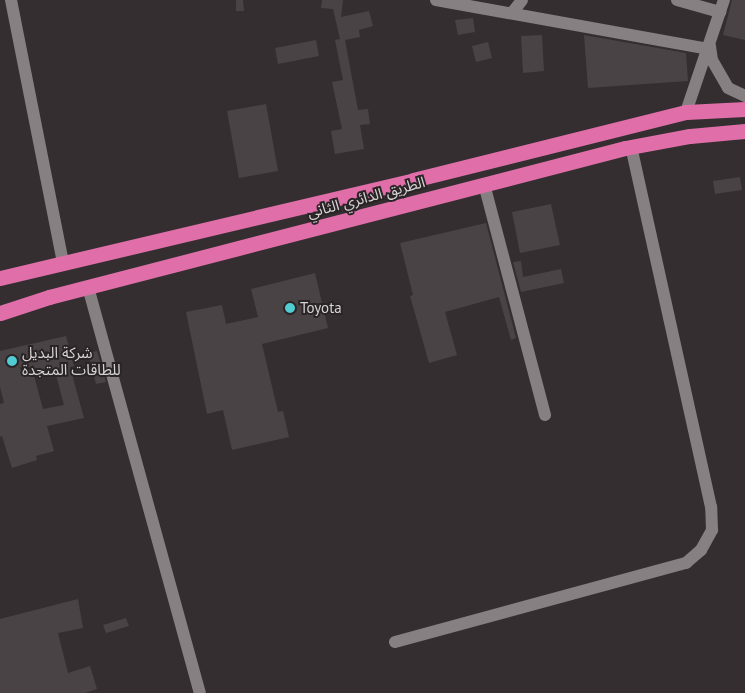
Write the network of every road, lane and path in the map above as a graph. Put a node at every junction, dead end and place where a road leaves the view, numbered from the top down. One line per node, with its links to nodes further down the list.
1 (12, 0): 14 (street)
2 (436, 0): 6 (street)
3 (522, 0): 6 (street)
4 (677, 0): 5 (street)
5 (722, 6): 7 (street)
6 (512, 13): 7 (street)
7 (708, 46): 8 (street); 10 (street)
8 (745, 96)
9 (745, 108): 10 (highway, الطريق الدائري الثاني)
10 (686, 112): 14 (highway, الطريق الدائري الثاني)
11 (745, 132): 12 (highway, الطريق الدائري الثاني)
12 (631, 148): 13 (highway, الطريق الدائري الثاني); 21 (street)
13 (484, 184): 16 (highway, الطريق الدائري الثاني); 20 (street)
14 (63, 262): 15 (highway, الطريق الدائري الثاني)
15 (0, 278)
16 (88, 287): 17 (highway, الطريق الدائري الثاني); 22 (street)
17 (49, 297): 18 (highway); 19 (highway, الطريق الدائري الثاني)
18 (0, 309)
19 (0, 313)
20 (545, 415)
21 (395, 642)
22 (200, 693)

